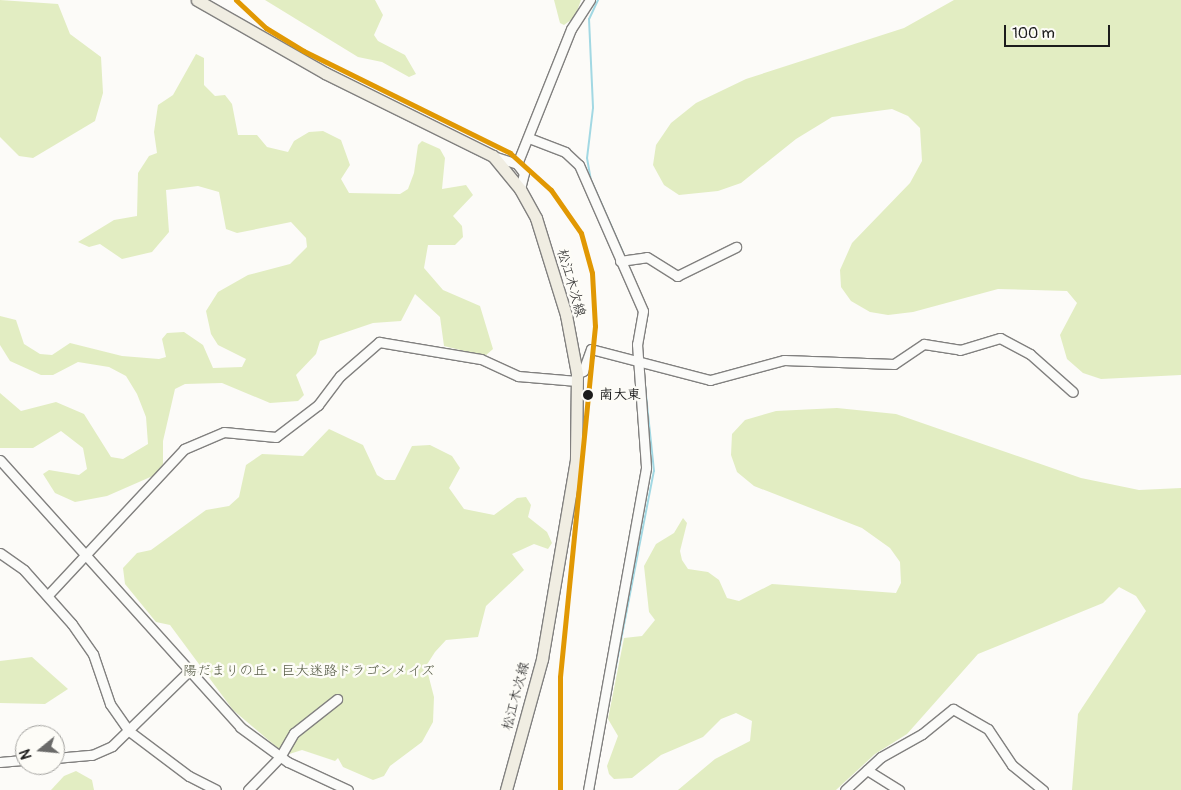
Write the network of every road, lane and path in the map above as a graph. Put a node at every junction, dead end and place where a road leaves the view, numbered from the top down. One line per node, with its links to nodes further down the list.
1 (197, 0): 4 (main road, 松江木次線)
2 (590, 0): 3 (street)
3 (529, 138): 5 (street); 8 (street)
4 (493, 156): 5 (street); 6 (main road, 松江木次線)
5 (516, 164): 6 (street)
6 (520, 188): 10 (main road, 松江木次線)
7 (736, 247): 8 (street)
8 (623, 259): 9 (street)
9 (641, 362): 10 (street); 11 (street); 28 (street)
10 (577, 378): 14 (street); 27 (main road, 松江木次線)
11 (1073, 392)
12 (0, 460): 14 (street)
13 (0, 553): 15 (street)
14 (86, 554): 15 (street); 16 (street)
15 (48, 594): 18 (street)
16 (190, 670): 18 (street); 20 (street)
17 (337, 699): 20 (street)
18 (129, 731): 19 (street); 24 (street)
19 (65, 757)
20 (280, 757): 25 (street); 26 (street)
21 (15, 761): 22 (street)
22 (0, 762)
23 (867, 770): 29 (street); 30 (street); 31 (street)
24 (216, 790)
25 (248, 790)
26 (348, 790)
27 (506, 790)
28 (588, 790)
29 (845, 790)
30 (899, 790)
31 (1043, 790)

